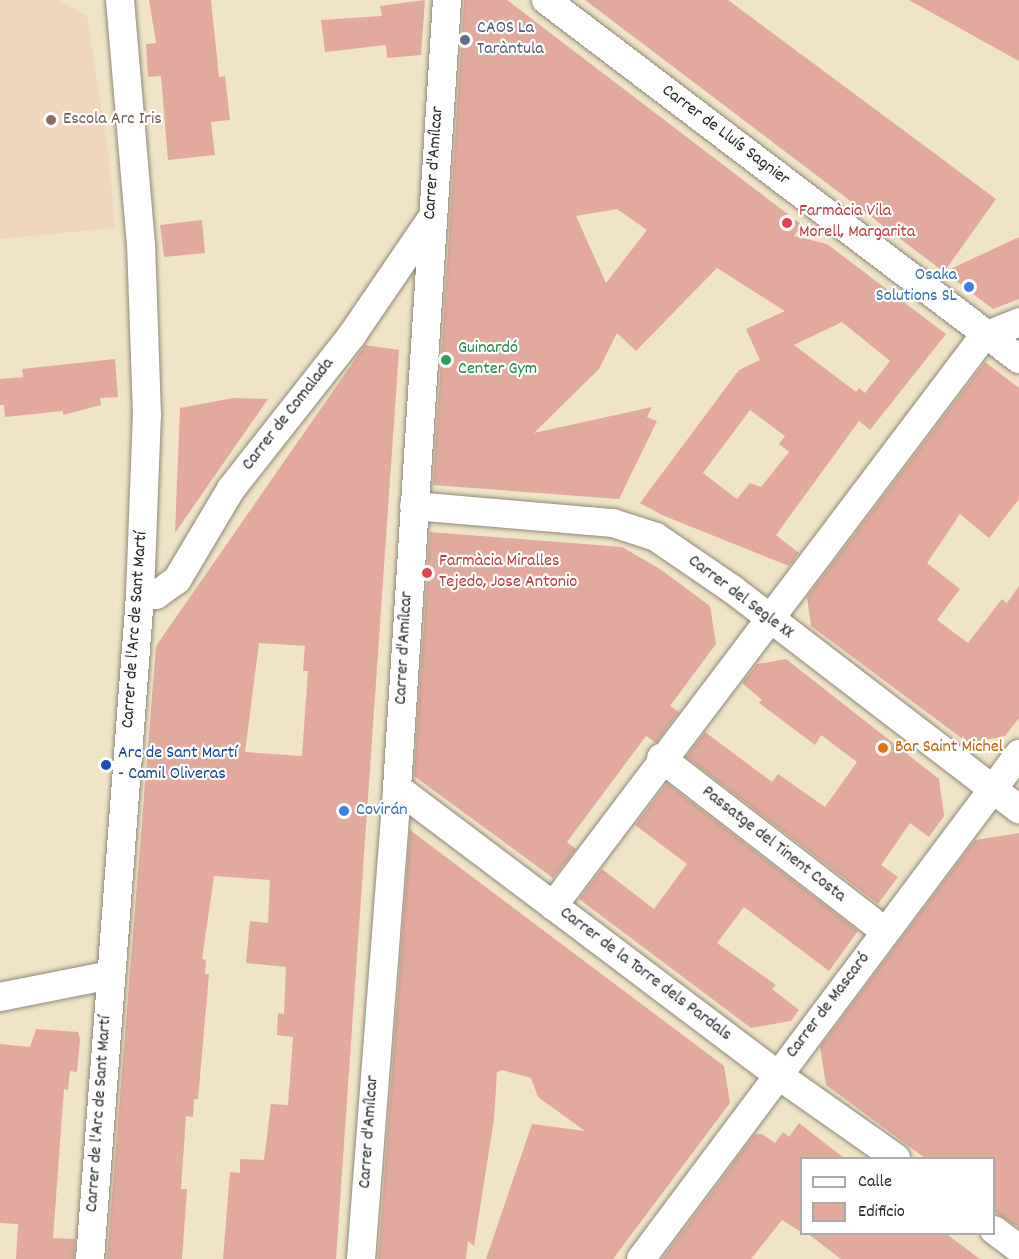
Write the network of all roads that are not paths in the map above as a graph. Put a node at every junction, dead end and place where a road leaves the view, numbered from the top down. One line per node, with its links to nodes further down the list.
1 (447, 0): 4 (street, Carrer d'Amílcar)
2 (546, 0): 6 (street, Carrer de Lluís Sagnier)
3 (118, 7): 9 (street, Carrer de l'Arc de Sant Martí)
4 (431, 218): 8 (street, Carrer d'Amílcar); 9 (street, Carrer de Comalada)
5 (1019, 322): 6 (street)
6 (985, 336): 7 (street, Carrer de Lluís Sagnier); 10 (street)
7 (1019, 359)
8 (414, 506): 10 (street, Carrer del Segle XX); 13 (street, Carrer d'Amílcar)
9 (140, 595): 18 (street, Carrer de l'Arc de Sant Martí)
10 (767, 618): 12 (street); 14 (street, Carrer del Segle XX)
11 (1019, 754): 14 (street, Carrer de Mascaró)
12 (661, 758): 16 (street); 17 (street, Passatge del Tinent Costa)
13 (397, 788): 16 (street, Carrer de la Torre dels Pardals); 25 (street, Carrer d'Amílcar)
14 (993, 789): 15 (street, Carrer del Segle XX); 17 (street, Carrer de Mascaró)
15 (1019, 809)
16 (553, 906): 20 (street, Carrer de la Torre dels Pardals)
17 (885, 932): 20 (street, Carrer de Mascaró)
18 (111, 975): 19 (street); 24 (street, Carrer de l'Arc de Sant Martí)
19 (0, 997)
20 (778, 1075): 21 (street, Carrer de la Torre dels Pardals); 26 (street, Carrer de Mascaró)
21 (895, 1157)
22 (995, 1231): 23 (street)
23 (1019, 1249)
24 (90, 1259)
25 (361, 1259)
26 (640, 1259)

